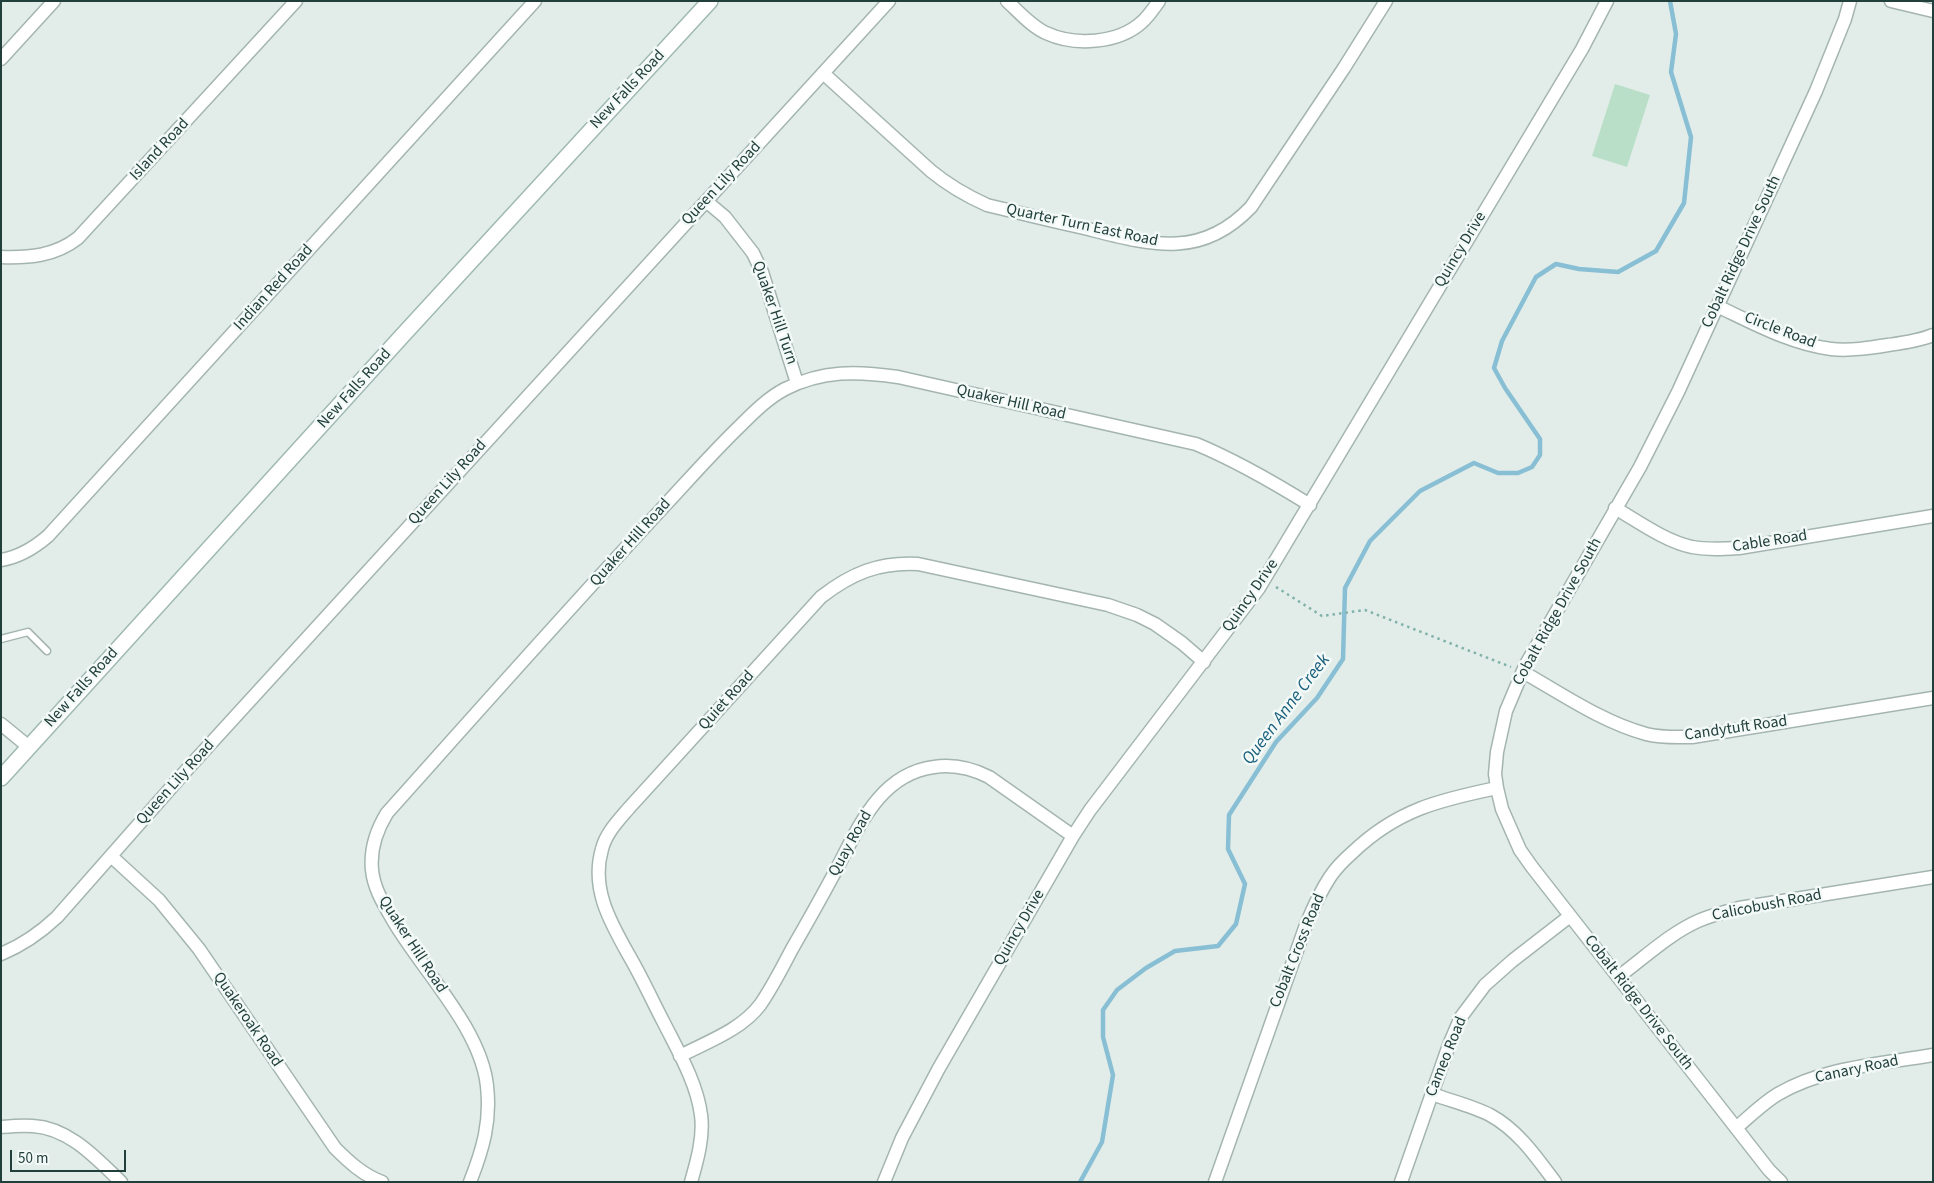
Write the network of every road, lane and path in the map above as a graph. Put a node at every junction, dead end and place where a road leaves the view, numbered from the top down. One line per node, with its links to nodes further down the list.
1 (54, 1): 13 (street)
2 (296, 1): 16 (street, Island Road)
3 (535, 1): 23 (street, Indian Red Road)
4 (710, 1): 31 (main road, New Falls Road)
5 (889, 1): 14 (street, Queen Lily Road)
6 (1006, 1): 7 (street)
7 (1159, 1)
8 (1386, 1): 14 (street, Quarter Turn East Road)
9 (1607, 1): 20 (street, Quincy Drive)
10 (1850, 1): 17 (street, Cobalt Ridge Drive South)
11 (1892, 1): 12 (street)
12 (1933, 11)
13 (1, 60)
14 (823, 73): 15 (street, Queen Lily Road)
15 (706, 201): 19 (street, Quaker Hill Turn); 35 (street, Queen Lily Road)
16 (1, 257)
17 (1717, 306): 18 (street, Circle Road); 21 (street, Cobalt Ridge Drive South)
18 (1933, 335)
19 (797, 383): 20 (street, Quaker Hill Road); 47 (street, Quaker Hill Road)
20 (1310, 505): 24 (street, Quincy Drive)
21 (1615, 508): 22 (street, Cable Road); 28 (street, Cobalt Ridge Drive South)
22 (1933, 516)
23 (1, 560)
24 (1264, 580): 27 (street, Quincy Drive); 28 (path)
25 (1, 639): 26 (lane)
26 (47, 650)
27 (1204, 662): 34 (street, Quincy Drive); 41 (street, Quiet Road)
28 (1523, 672): 29 (street, Candytuft Road); 33 (street, Cobalt Ridge Drive South)
29 (1933, 698)
30 (1, 724): 31 (street)
31 (29, 748): 32 (main road, New Falls Road)
32 (1, 778)
33 (1497, 788): 37 (street, Cobalt Ridge Drive South); 50 (street, Cobalt Cross Road)
34 (1073, 836): 41 (street, Quay Road); 49 (street, Quincy Drive)
35 (111, 856): 38 (street, Queen Lily Road); 46 (street, Quakeroak Road)
36 (1933, 877): 39 (street, Calicobush Road)
37 (1570, 916): 39 (street, Cobalt Ridge Drive South); 42 (street, Cameo Road)
38 (1, 954)
39 (1618, 977): 44 (street, Cobalt Ridge Drive South)
40 (1933, 1055): 44 (street, Canary Road)
41 (680, 1056): 48 (street, Quiet Road)
42 (1432, 1094): 51 (street, Cameo Road); 52 (street)
43 (1, 1127): 45 (street)
44 (1736, 1128): 53 (street, Cobalt Ridge Drive South)
45 (121, 1182)
46 (382, 1182)
47 (470, 1182)
48 (690, 1182)
49 (884, 1182)
50 (1215, 1182)
51 (1401, 1182)
52 (1555, 1182)
53 (1781, 1182)

